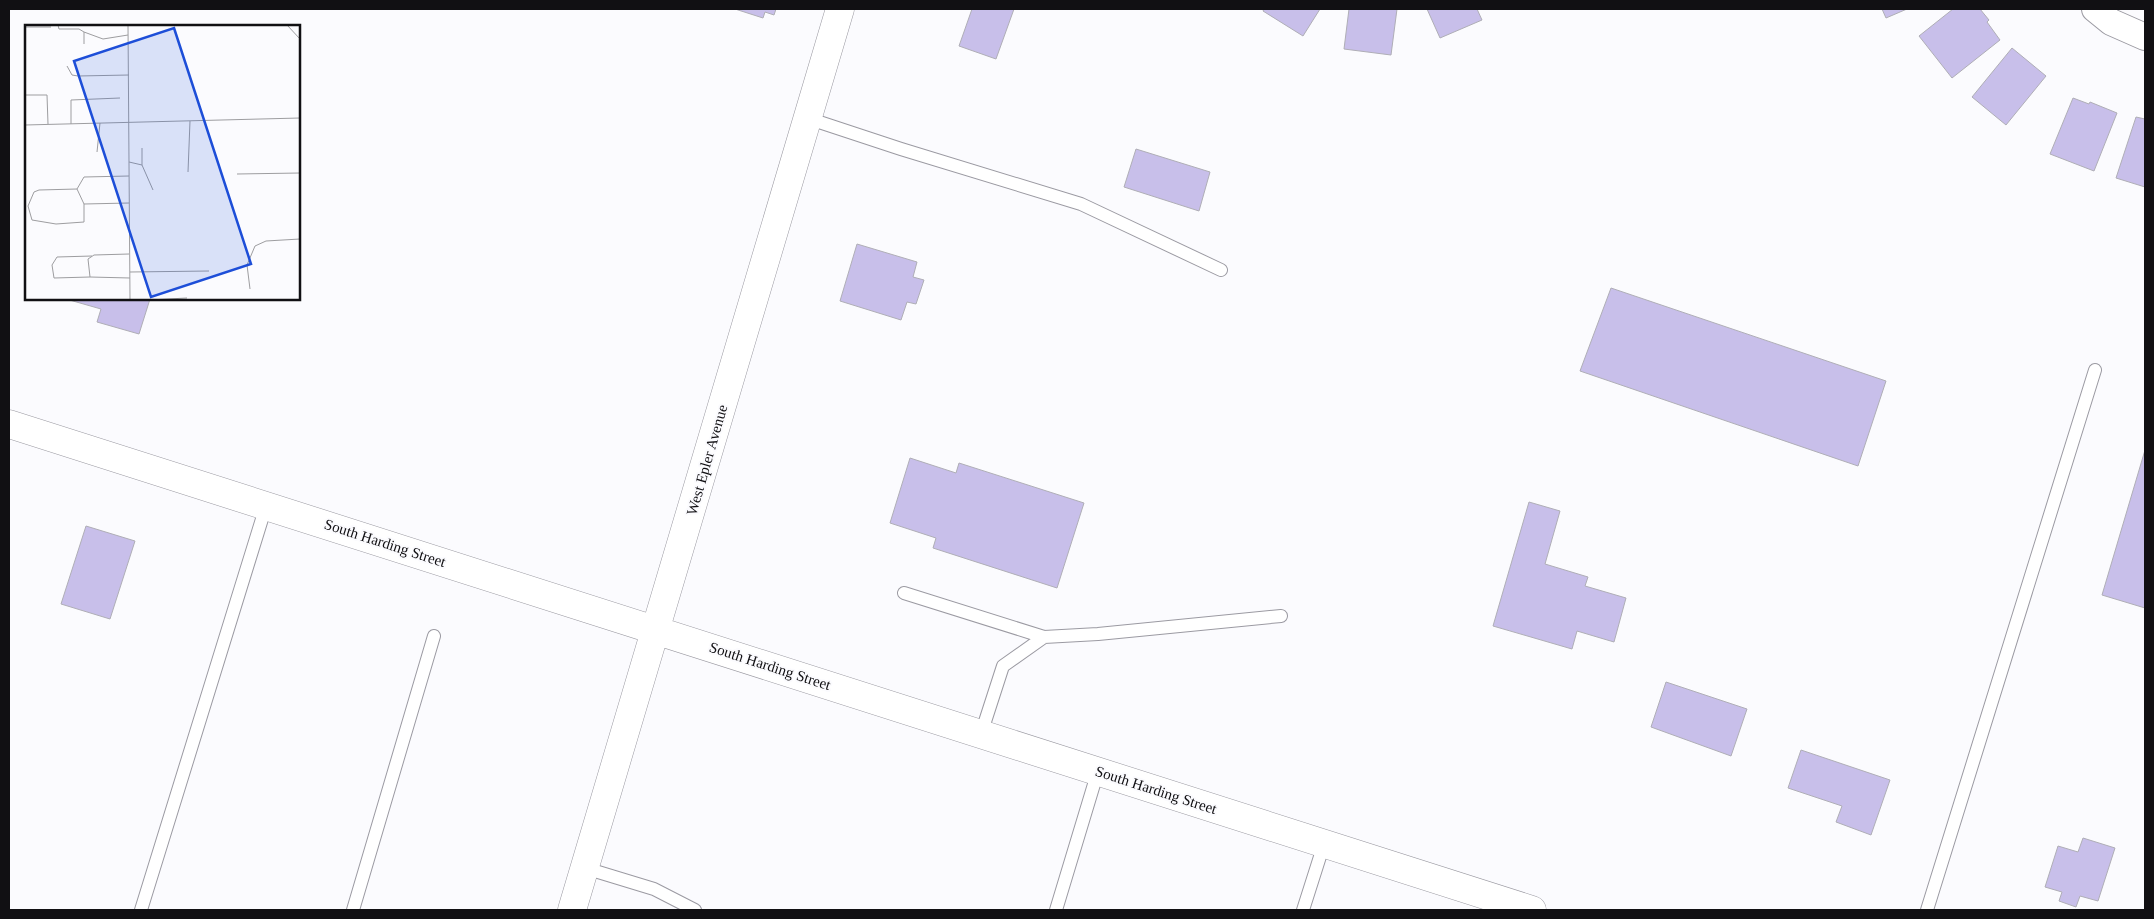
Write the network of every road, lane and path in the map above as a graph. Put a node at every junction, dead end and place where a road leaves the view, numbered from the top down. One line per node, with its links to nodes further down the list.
1 (840, 9): 4 (street, West Epler Avenue)
2 (2095, 9): 3 (street)
3 (2145, 37)
4 (807, 118): 5 (lane); 11 (street, West Epler Avenue)
5 (1221, 270)
6 (2095, 370): 25 (lane)
7 (9, 424): 8 (street, South Harding Street)
8 (266, 506): 11 (street, South Harding Street); 18 (lane)
9 (904, 593): 13 (lane)
10 (1281, 616): 13 (lane)
11 (657, 630): 14 (street, South Harding Street); 17 (street, West Epler Avenue)
12 (434, 636): 19 (lane)
13 (1044, 637): 14 (lane)
14 (981, 734): 15 (street, South Harding Street)
15 (1098, 771): 16 (street, South Harding Street); 22 (lane)
16 (1324, 844): 23 (lane); 24 (street, South Harding Street)
17 (585, 868): 20 (street, West Epler Avenue); 21 (lane)
18 (141, 910)
19 (353, 910)
20 (572, 910)
21 (695, 910)
22 (1056, 910)
23 (1304, 910)
24 (1532, 910)
25 (1928, 910)

